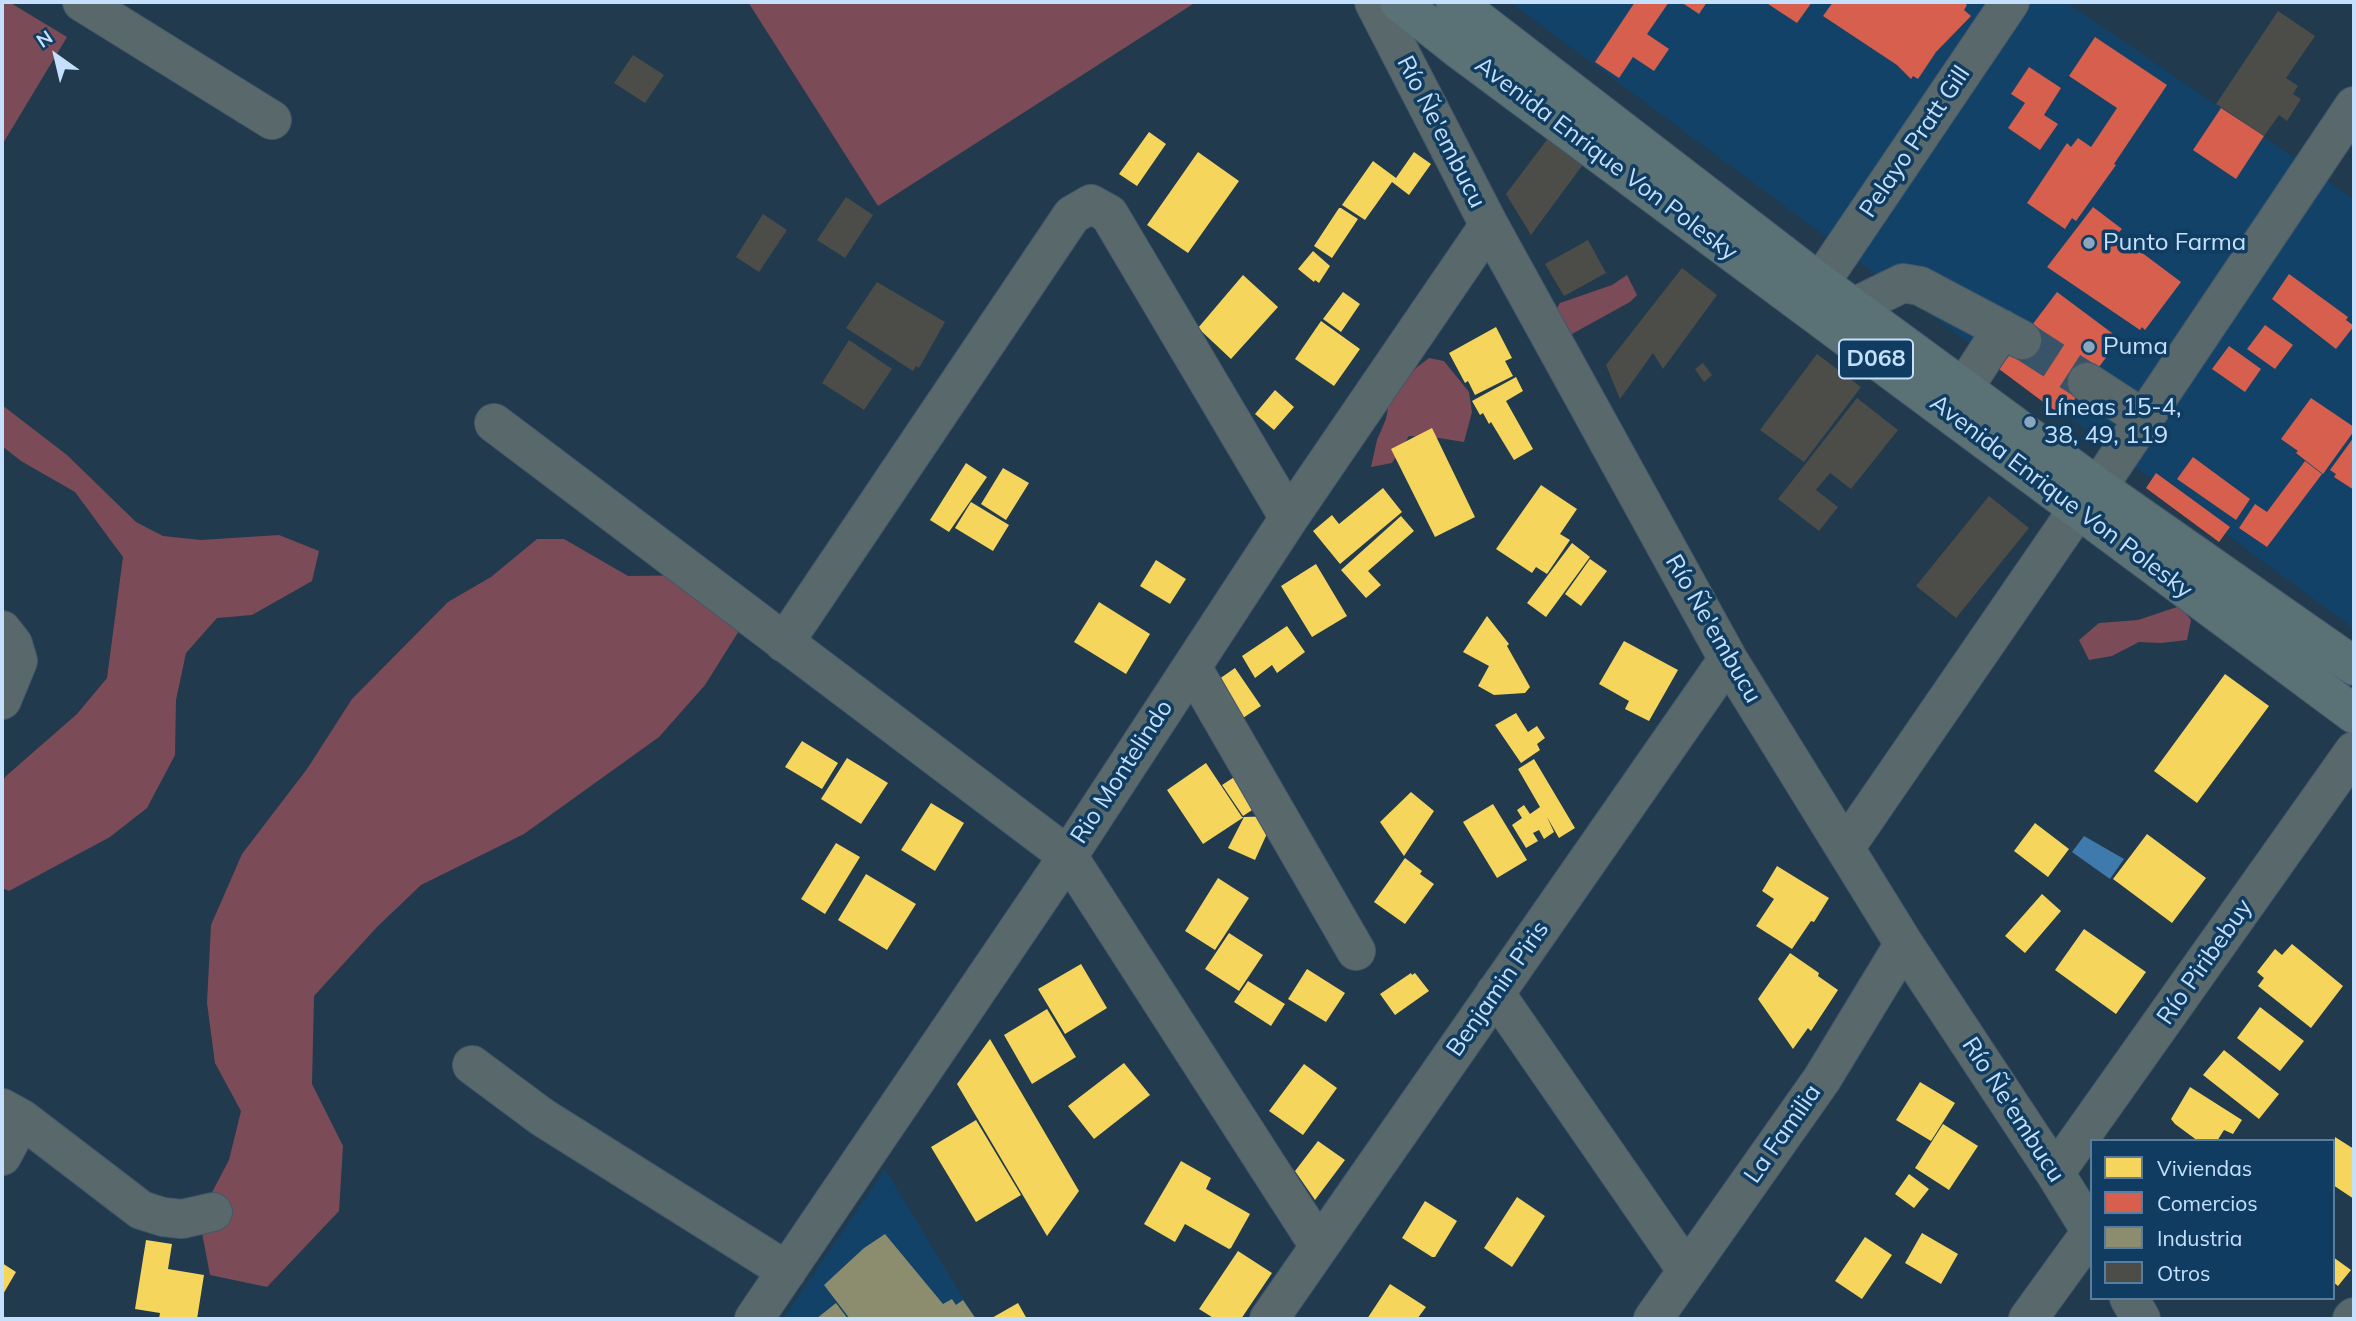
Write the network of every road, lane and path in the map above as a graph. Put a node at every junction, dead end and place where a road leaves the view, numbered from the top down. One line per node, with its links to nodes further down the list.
1 (82, 2): 7 (street)
2 (1374, 2): 8 (street, Río Ñe'embucu)
3 (1399, 2): 15 (main road, Avenida Enrique Von Polesky / D068)
4 (1455, 2): 9 (main road, Avenida Enrique Von Polesky / D068)
5 (2010, 2): 9 (street, Pelayo Pratt Gill)
6 (2354, 106): 13 (street)
7 (272, 120)
8 (1489, 225): 16 (street, Rio Montelindo); 19 (street, Río Ñe'embucu)
9 (1820, 283): 10 (main road, Avenida Enrique Von Polesky / D068)
10 (1854, 307): 12 (main road, Avenida Enrique Von Polesky / D068); 12 (street)
11 (2087, 382): 13 (street)
12 (1964, 388): 15 (main road, Avenida Enrique Von Polesky / D068)
13 (2144, 419): 15 (street)
14 (494, 423): 18 (street)
15 (2088, 498): 20 (main road, Avenida Enrique Von Polesky / D068); 23 (main road, Avenida Enrique Von Polesky / D068); 25 (street)
16 (1289, 519): 18 (street); 21 (street, Rio Montelindo)
17 (2, 630): 22 (street)
18 (784, 643): 26 (street)
19 (1728, 659): 25 (street, Río Ñe'embucu); 29 (street, Benjamin Piris)
20 (2354, 666)
21 (1192, 667): 26 (street, Rio Montelindo); 28 (street)
22 (2, 700)
23 (2354, 714)
24 (2354, 751): 33 (street, Río Piribebuy)
25 (1845, 848): 27 (street, Río Ñe'embucu)
26 (1068, 856): 37 (street); 38 (street, Rio Montelindo)
27 (1903, 944): 33 (street, Río Ñe'embucu); 39 (street, La Familia)
28 (1356, 951)
29 (1495, 993): 37 (street, Benjamin Piris); 39 (street)
30 (472, 1065): 38 (street)
31 (12, 1114): 32 (street); 34 (street)
32 (2, 1156)
33 (2055, 1173): 35 (street, Río Ñe'embucu)
34 (213, 1212)
35 (2090, 1231)
36 (2090, 1234): 44 (street)
37 (1319, 1246): 42 (street, Benjamin Piris)
38 (787, 1271): 41 (street, Rio Montelindo)
39 (1687, 1271): 43 (street, La Familia)
40 (2130, 1300): 45 (street)
41 (754, 1319)
42 (1269, 1319)
43 (1653, 1319)
44 (2028, 1319)
45 (2141, 1319)

